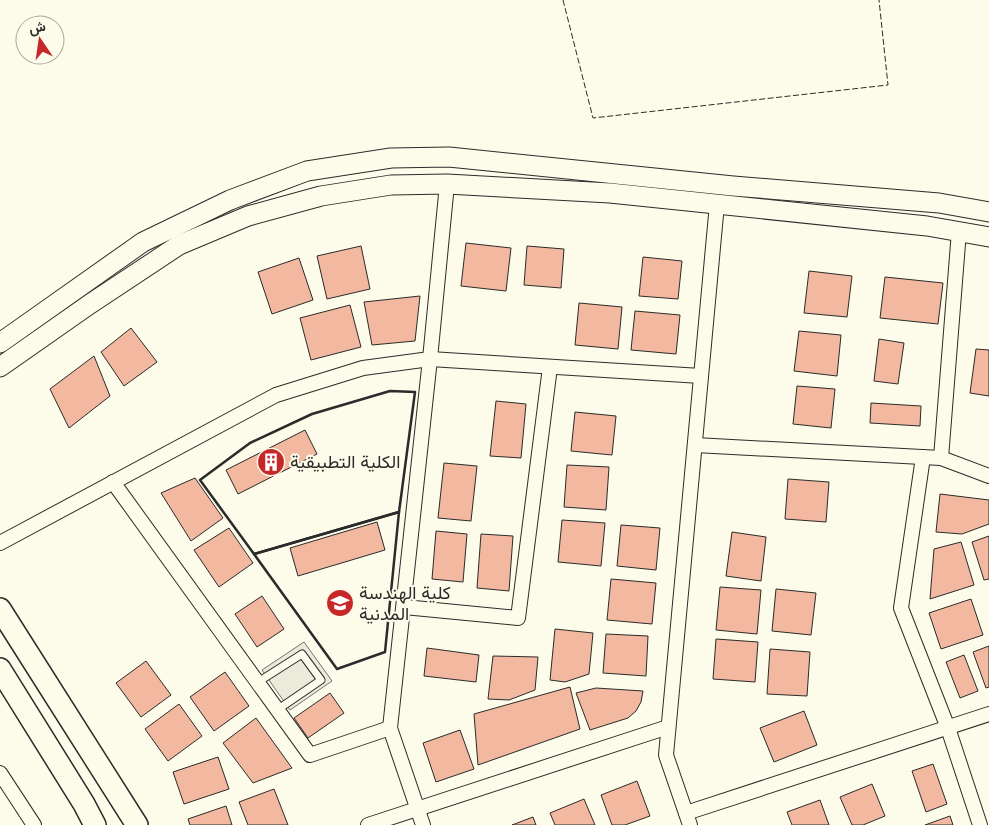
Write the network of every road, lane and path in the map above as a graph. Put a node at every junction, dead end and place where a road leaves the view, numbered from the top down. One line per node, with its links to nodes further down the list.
1 (447, 184): 2 (main road); 7 (street); 8 (main road)
2 (717, 204): 4 (main road); 10 (street)
3 (989, 212): 6 (main road)
4 (959, 231): 5 (main road); 13 (street)
5 (989, 237)
6 (0, 342)
7 (430, 359): 9 (street); 15 (street); 17 (street)
8 (0, 367)
9 (550, 367): 10 (street); 17 (street)
10 (701, 376): 11 (street)
11 (694, 445): 12 (street); 23 (street)
12 (923, 456): 13 (street); 25 (street)
13 (941, 458): 14 (street)
14 (989, 476)
15 (113, 482): 16 (street); 20 (street)
16 (0, 543)
17 (404, 607): 24 (street)
18 (0, 608): 32 (main road)
19 (0, 669): 31 (main road)
20 (258, 682): 21 (street); 21 (lane)
21 (277, 710): 24 (street)
22 (989, 714): 25 (street)
23 (668, 727): 28 (street); 29 (street)
24 (390, 728): 28 (street)
25 (948, 728): 29 (street); 35 (street)
26 (0, 773): 27 (street)
27 (5, 795): 30 (street)
28 (417, 809): 33 (street); 34 (street)
29 (688, 819)
30 (34, 825)
31 (95, 825)
32 (137, 825)
33 (368, 825)
34 (423, 825)
35 (980, 825)

